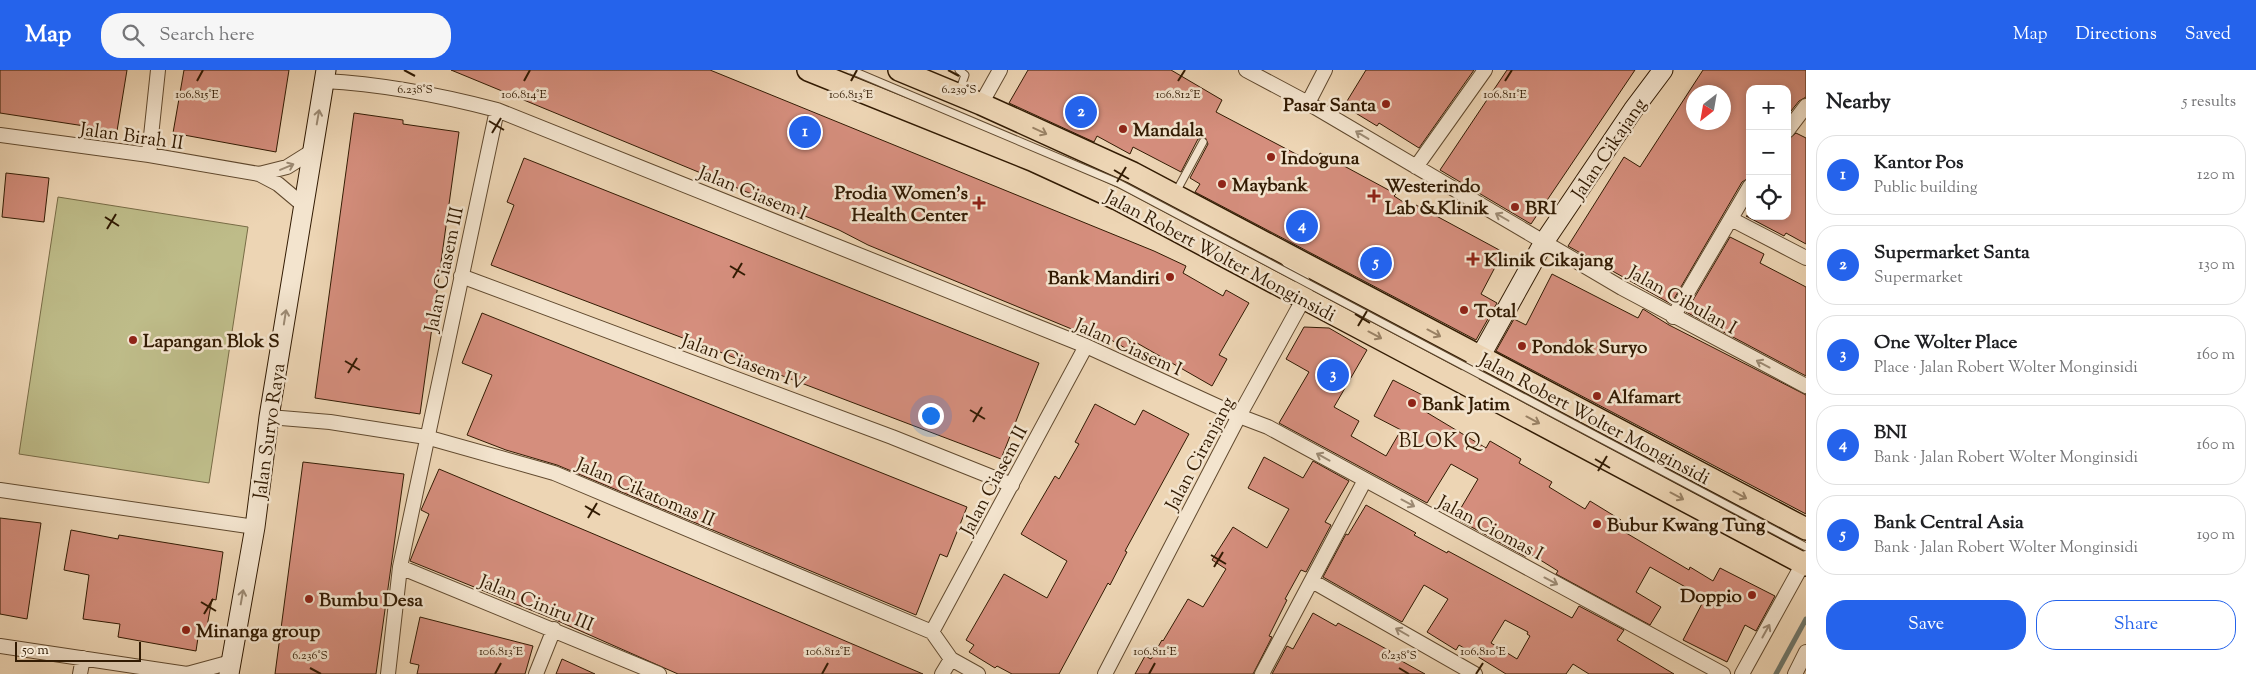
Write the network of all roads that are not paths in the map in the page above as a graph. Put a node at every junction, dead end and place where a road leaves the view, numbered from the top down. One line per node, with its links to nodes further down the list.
1 (158, 70): 21 (street)
2 (808, 70): 12 (main road, Jalan Robert Wolter Monginsidi)
3 (851, 70): 56 (lane, bridge)
4 (899, 70): 13 (main road, Jalan Robert Wolter Monginsidi)
5 (959, 70): 13 (lane)
6 (1000, 70): 13 (street)
7 (1246, 70): 14 (street, Jalan Cibulan I)
8 (1325, 70): 14 (street)
9 (1485, 70): 23 (street)
10 (1663, 70): 33 (main road, Jalan Cikajang)
11 (325, 75): 15 (street, Jalan Ciasem I); 20 (main road, Jalan Suryo Raya, one-way to 11)
12 (862, 93): 13 (main road); 22 (main road, Jalan Robert Wolter Monginsidi)
13 (970, 99): 22 (main road); 26 (main road, Jalan Robert Wolter Monginsidi, one-way to 26)
14 (1308, 103): 23 (street, Jalan Cibulan I, one-way to 14)
15 (497, 110): 37 (street, Jalan Ciasem III); 44 (street, Jalan Ciasem I)
16 (1804, 113): 17 (street)
17 (1788, 130)
18 (0, 135): 21 (street, Jalan Birah II)
19 (1203, 142): 26 (lane)
20 (311, 152): 24 (street, Jalan Birah II, one-way to 20); 27 (main road, Jalan Suryo Raya)
21 (149, 155): 24 (street, Jalan Birah II)
22 (1032, 160): 32 (main road, Jalan Robert Wolter Monginsidi)
23 (1416, 167): 33 (street, Jalan Cibulan I, one-way to 23)
24 (259, 174): 27 (street, Jalan Birah II)
25 (1746, 193): 29 (street)
26 (1175, 195): 28 (main road, Jalan Robert Wolter Monginsidi)
27 (303, 205): 49 (main road, Jalan Suryo Raya, one-way to 27)
28 (1210, 213): 30 (main road, Jalan Robert Wolter Monginsidi); 31 (main road)
29 (1730, 219): 35 (street); 42 (street)
30 (1251, 236): 31 (main road); 34 (main road, Jalan Robert Wolter Monginsidi)
31 (1222, 238): 32 (main road); 36 (main road)
32 (1196, 241): 36 (main road, Jalan Robert Wolter Monginsidi)
33 (1544, 242): 42 (street, Jalan Cibulan I); 45 (main road, Jalan Cikajang)
34 (1282, 252): 38 (main road, Jalan Robert Wolter Monginsidi); 41 (street)
35 (1806, 258)
36 (1236, 262): 41 (main road, Jalan Robert Wolter Monginsidi)
37 (461, 276): 50 (street, Jalan Ciasem III); 52 (street, Jalan Ciasem IV)
38 (1327, 276): 39 (main road, Jalan Robert Wolter Monginsidi); 40 (main road)
39 (1364, 296): 40 (main road); 45 (main road, Jalan Robert Wolter Monginsidi, one-way to 45)
40 (1338, 298): 41 (main road); 43 (main road)
41 (1307, 300): 43 (main road, Jalan Robert Wolter Monginsidi); 48 (street, Jalan Ciranjang)
42 (1673, 317): 47 (street, Jalan Cibulan I, one-way to 42)
43 (1350, 322): 46 (main road, Jalan Robert Wolter Monginsidi, one-way to 46)
44 (1086, 346): 48 (street, Jalan Ciasem I); 52 (street, Jalan Ciasem II)
45 (1480, 358): 46 (main road, Jalan Cikajang); 55 (main road, Jalan Robert Wolter Monginsidi, one-way to 55)
46 (1465, 384): 56 (main road, Jalan Robert Wolter Monginsidi, one-way to 56)
47 (1806, 386)
48 (1239, 416): 51 (street, Jalan Ciomas I, one-way to 48); 73 (street, Jalan Ciranjang)
49 (269, 417): 50 (street, Jalan Cikatomas II); 54 (main road, Jalan Suryo Raya)
50 (426, 437): 57 (street, Jalan Ciasem III); 60 (street, Jalan Cikatomas II)
51 (1365, 480): 58 (street); 76 (street, Jalan Ciomas I, one-way to 76)
52 (1012, 485): 60 (street, Jalan Ciasem II)
53 (0, 490): 54 (street)
54 (255, 527): 65 (main road, Jalan Suryo Raya, one-way to 54)
55 (1806, 529)
56 (1805, 558): 77 (street, one-way to 56)
57 (400, 567): 59 (street, Jalan Ciniru III); 68 (street, Jalan Ciasem III)
58 (1312, 581): 74 (street); 75 (street, one-way to 58)
59 (554, 629): 69 (street); 70 (street, Jalan Ciniru III)
60 (932, 632): 64 (street)
61 (0, 646): 63 (street)
62 (1806, 652): 78 (street)
63 (82, 658): 66 (street); 67 (street)
64 (951, 659): 71 (street); 72 (street)
65 (230, 668): 67 (street)
66 (80, 674)
67 (187, 674)
68 (388, 674)
69 (536, 674)
70 (659, 674)
71 (942, 674)
72 (978, 674)
73 (1104, 674)
74 (1262, 674)
75 (1475, 674)
76 (1723, 674)
77 (1742, 674)
78 (1795, 674)

